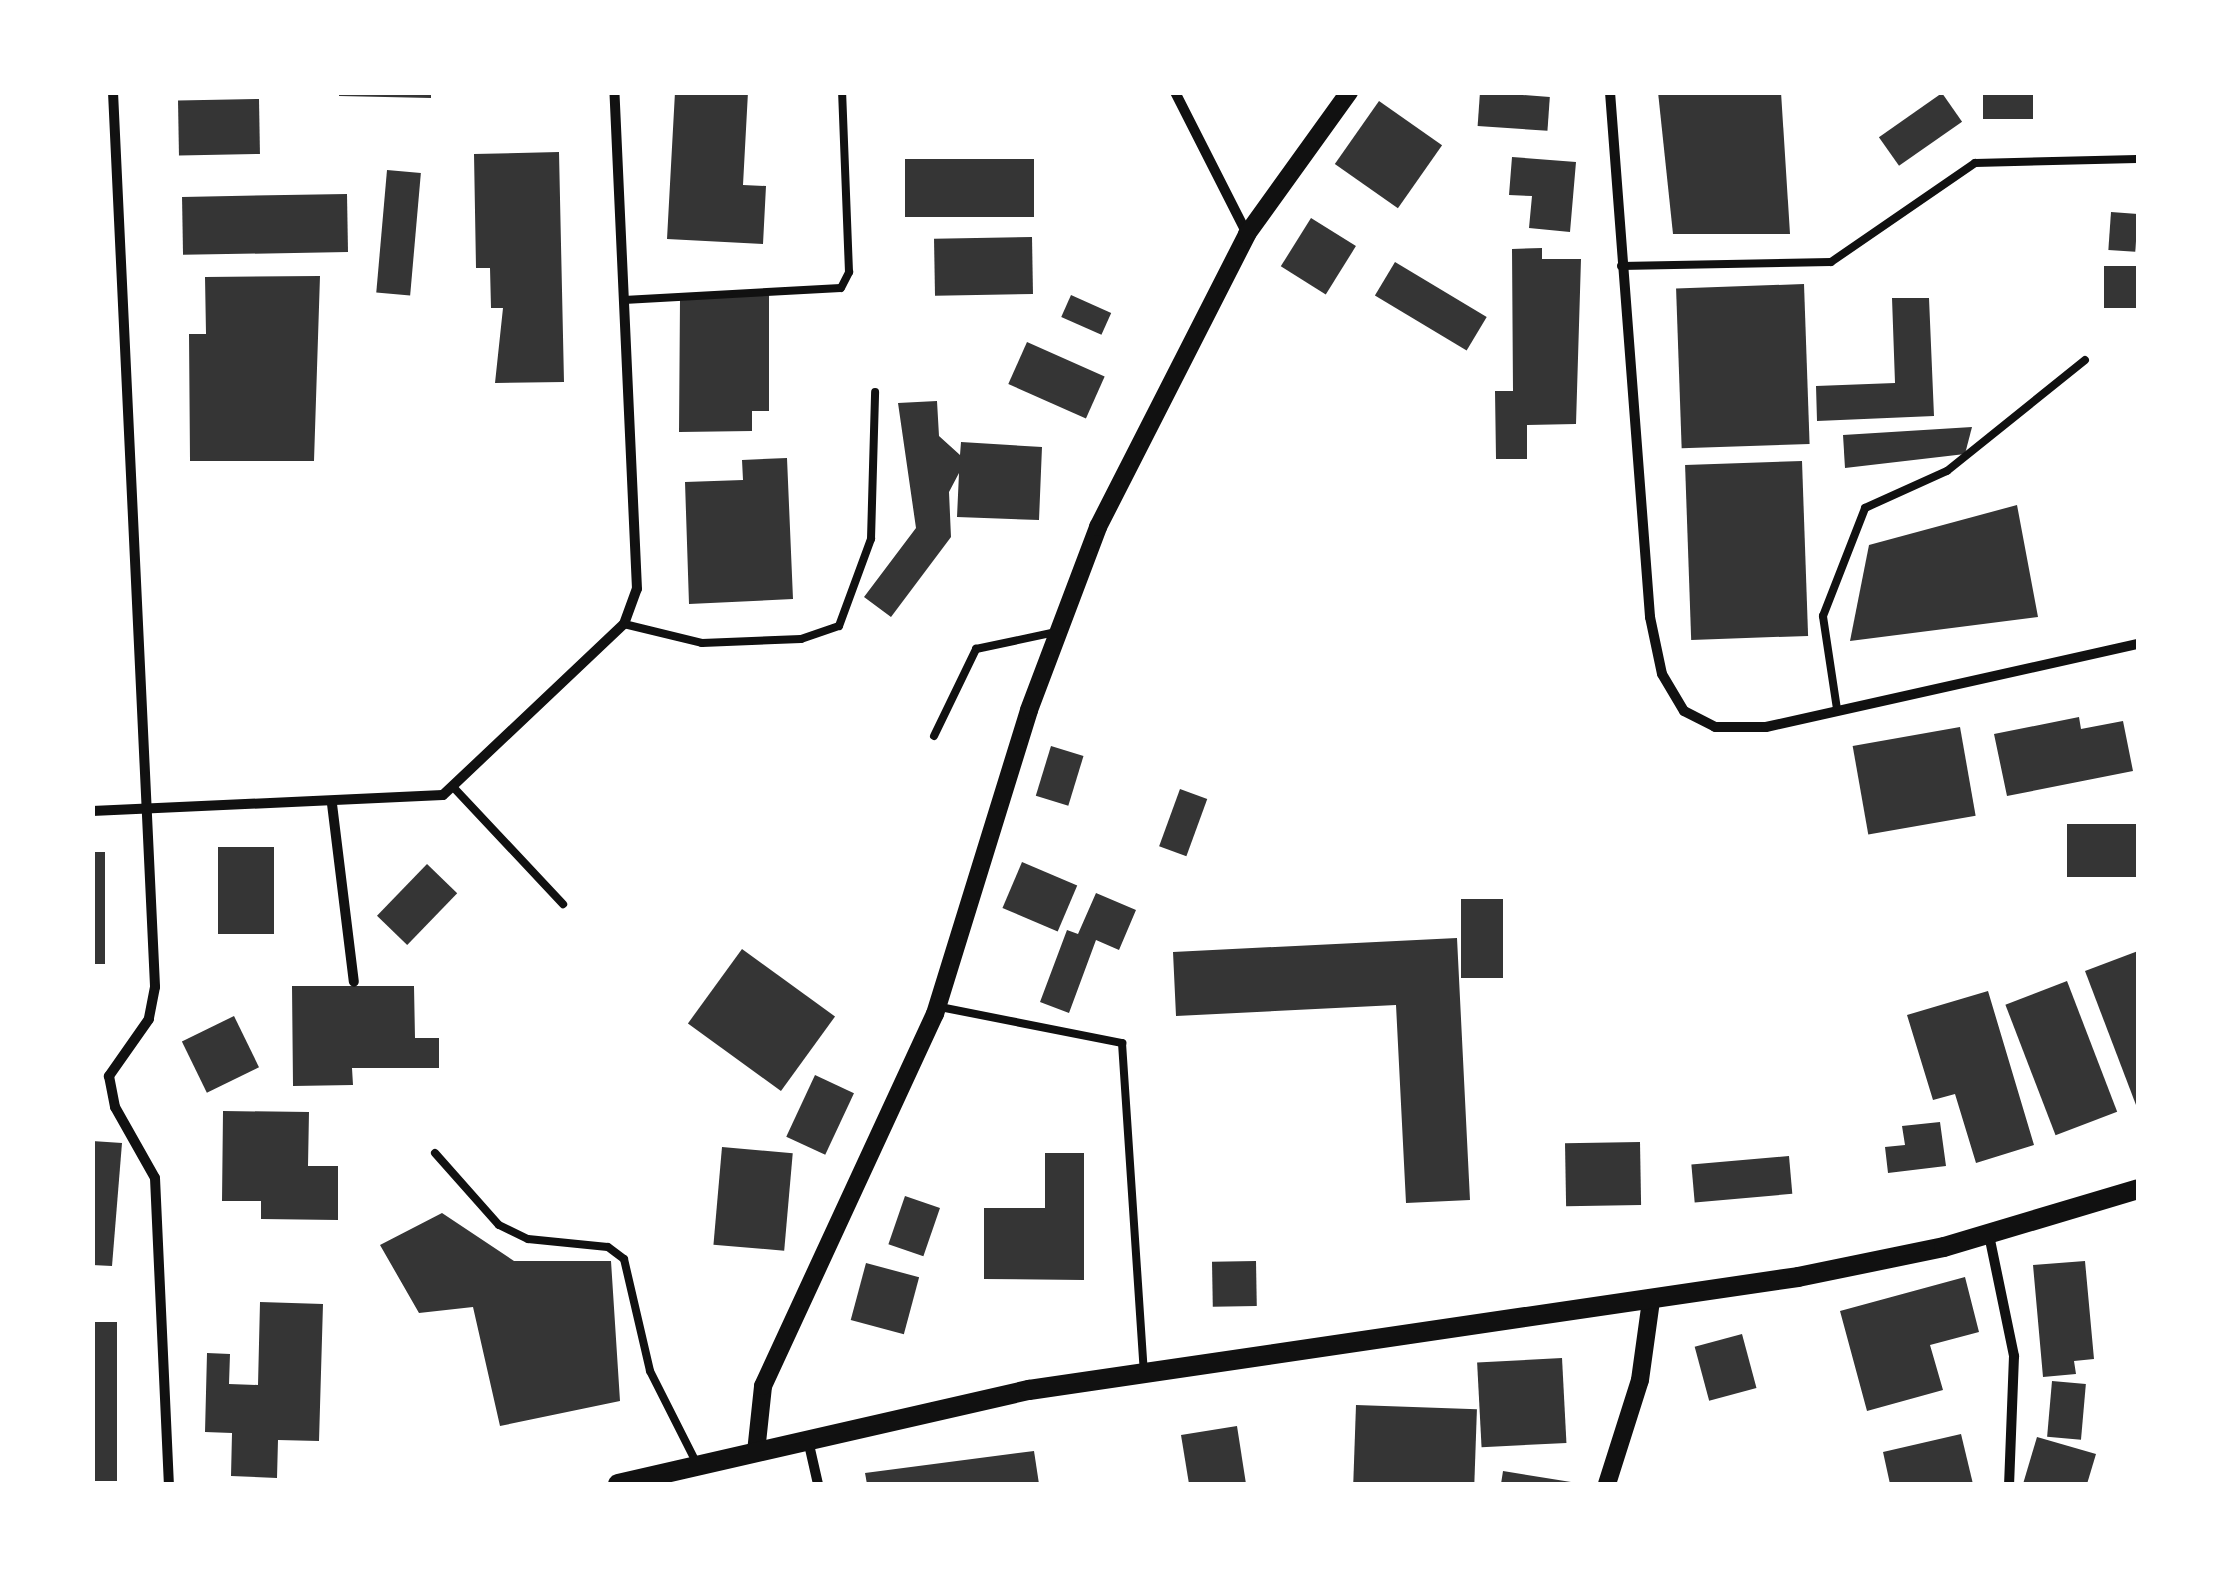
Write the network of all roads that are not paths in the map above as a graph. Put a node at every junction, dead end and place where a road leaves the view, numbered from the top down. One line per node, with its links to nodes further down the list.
1 (113, 92): 20 (street)
2 (614, 92): 10 (street)
3 (842, 92): 10 (lane)
4 (1174, 92): 8 (street)
5 (1349, 92): 8 (street)
6 (1610, 92): 9 (street)
7 (2137, 158): 9 (lane)
8 (1247, 234): 14 (street)
9 (1621, 266): 16 (street)
10 (624, 300): 13 (street)
11 (2086, 360): 16 (lane)
12 (875, 392): 13 (lane)
13 (624, 624): 18 (street)
14 (1056, 632): 17 (lane); 24 (street)
15 (2138, 644): 16 (street)
16 (1837, 709)
17 (934, 736)
18 (454, 789): 19 (street); 22 (lane)
19 (332, 804): 20 (street); 23 (street)
20 (144, 809): 21 (street); 33 (street)
21 (92, 811)
22 (563, 904)
23 (354, 982)
24 (938, 1006): 29 (lane); 31 (street)
25 (435, 1154): 32 (lane)
26 (2138, 1189): 27 (main road)
27 (1989, 1236): 28 (main road); 37 (street)
28 (1651, 1301): 29 (main road); 36 (street)
29 (1144, 1372): 30 (main road)
30 (808, 1439): 31 (main road); 35 (street)
31 (756, 1452): 32 (main road)
32 (698, 1466): 34 (main road)
33 (169, 1484)
34 (618, 1484)
35 (818, 1484)
36 (1607, 1484)
37 (2009, 1484)

